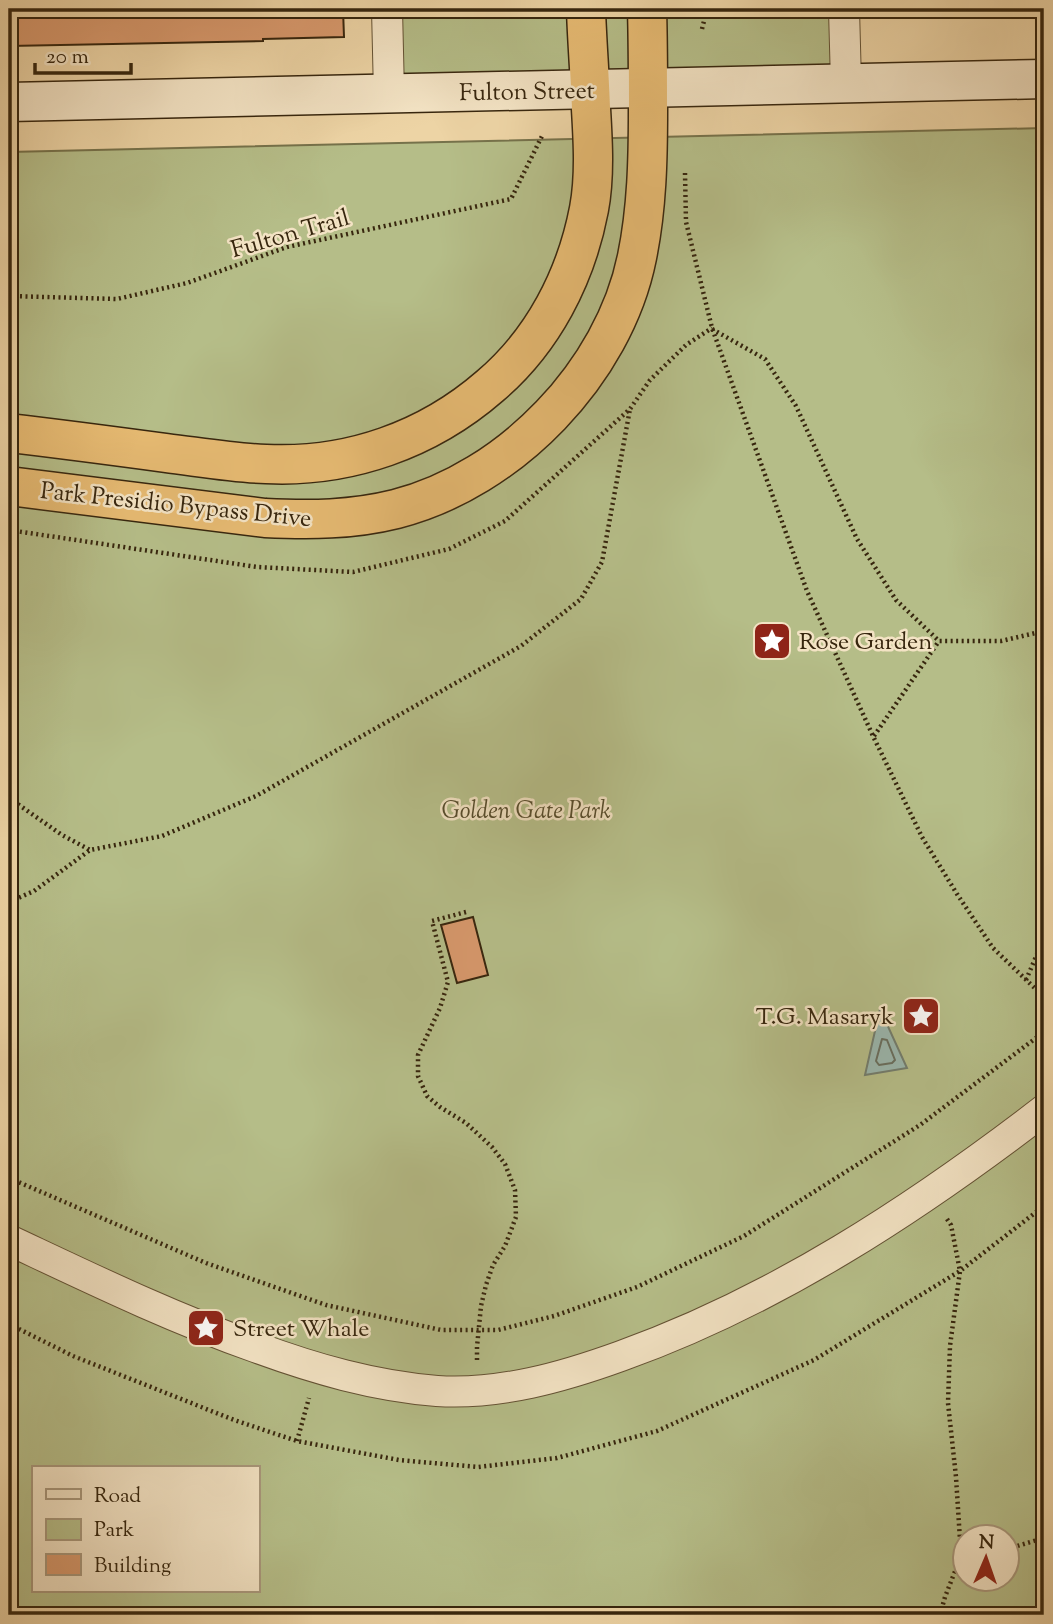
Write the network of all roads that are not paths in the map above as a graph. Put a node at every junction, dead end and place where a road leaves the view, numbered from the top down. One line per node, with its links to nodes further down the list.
1 (387, 9): 9 (street)
2 (586, 9): 8 (highway, Park Presidio Bypass Drive)
3 (647, 9): 7 (highway, Park Presidio Bypass Drive)
4 (844, 9): 6 (street)
5 (1044, 79): 6 (main road, Fulton Street)
6 (846, 83): 7 (main road, Fulton Street)
7 (648, 88): 8 (main road, Fulton Street); 12 (highway, Park Presidio Bypass Drive)
8 (590, 89): 9 (main road, Fulton Street); 11 (highway, Park Presidio Bypass Drive)
9 (389, 94): 10 (main road, Fulton Street)
10 (9, 102)
11 (9, 433)
12 (9, 486)
13 (1044, 1110): 14 (street)
14 (9, 1240)

